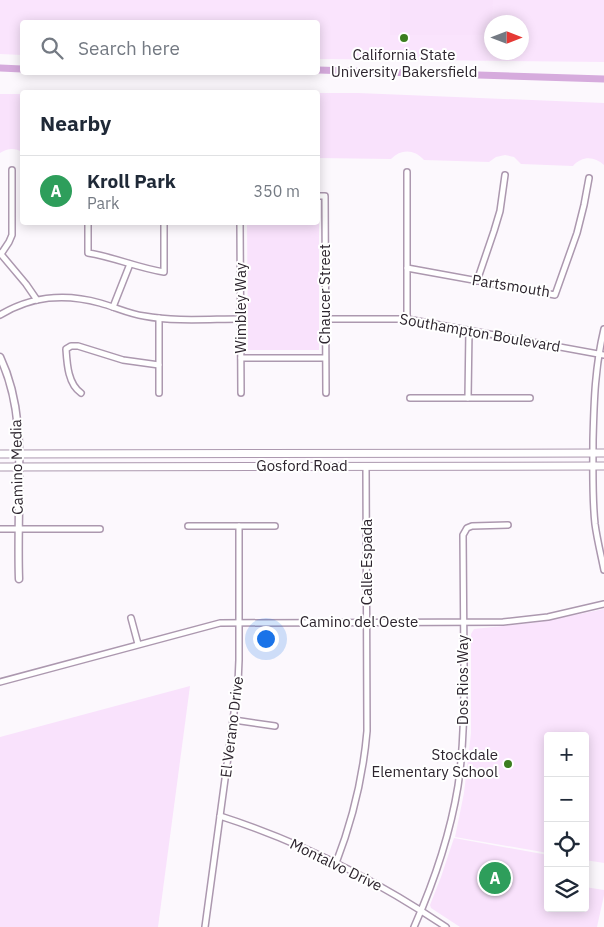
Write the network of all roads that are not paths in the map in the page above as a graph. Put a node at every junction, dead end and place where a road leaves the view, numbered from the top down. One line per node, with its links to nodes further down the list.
1 (12, 170): 9 (street)
2 (407, 172): 11 (street)
3 (505, 175): 12 (street)
4 (589, 178): 12 (street, Partsmouth)
5 (320, 196): 17 (street, Chaucer Street)
6 (88, 225): 10 (street)
7 (164, 225): 10 (street)
8 (240, 225): 18 (street, Wimbley Way)
9 (0, 253): 13 (street)
10 (130, 264): 14 (street)
11 (407, 268): 12 (street, Partsmouth); 19 (street)
12 (477, 281)
13 (37, 300): 14 (street); 15 (street)
14 (113, 308): 16 (street)
15 (0, 316)
16 (159, 318): 18 (street); 26 (street)
17 (325, 318): 19 (street, Southampton Boulevard); 25 (street, Chaucer Street)
18 (241, 319): 24 (street, Wimbley Way)
19 (407, 319): 21 (street, Southampton Boulevard)
20 (604, 329): 22 (street)
21 (469, 330): 22 (street, Southampton Boulevard); 32 (street)
22 (601, 354): 34 (street)
23 (0, 357): 37 (street, Camino Media)
24 (241, 358): 25 (street); 29 (street, Wimbley Way)
25 (325, 358): 30 (street, Chaucer Street)
26 (159, 365): 27 (street); 28 (street)
27 (81, 393)
28 (159, 393)
29 (241, 393)
30 (326, 393)
31 (410, 398): 32 (street)
32 (468, 398): 33 (street)
33 (530, 398)
34 (593, 453): 35 (main road, Gosford Road); 37 (main road, Gosford Road); 40 (street)
35 (604, 453)
36 (0, 454): 37 (main road, Gosford Road)
37 (19, 454): 38 (street, Camino Media)
38 (19, 466): 39 (main road, Gosford Road); 42 (main road, Gosford Road); 47 (street, Camino Media)
39 (366, 466): 40 (main road, Gosford Road); 55 (street, Calle Espada)
40 (594, 466): 41 (main road, Gosford Road); 50 (street)
41 (604, 466)
42 (0, 467)
43 (508, 525): 56 (street, Dos Rios Way)
44 (188, 526): 45 (street)
45 (239, 526): 46 (street); 54 (street, El Verano Drive)
46 (274, 526)
47 (18, 529): 48 (street); 49 (street); 51 (street, Camino Media)
48 (100, 529)
49 (0, 530)
50 (604, 570)
51 (18, 579)
52 (604, 604): 56 (street, Camino del Oeste)
53 (131, 618): 57 (street)
54 (240, 622): 55 (street, Camino del Oeste); 57 (street, Camino del Oeste); 59 (street, El Verano Drive)
55 (367, 622): 56 (street, Camino del Oeste); 62 (street, Calle Espada)
56 (464, 622): 63 (street, Dos Rios Way)
57 (138, 644): 58 (street, Camino del Oeste)
58 (0, 682)
59 (234, 720): 60 (street); 61 (street, El Verano Drive)
60 (275, 726)
61 (220, 816): 62 (street, Montalvo Drive); 64 (street, El Verano Drive)
62 (336, 863): 63 (street, Montalvo Drive)
63 (421, 910): 65 (street, Dos Rios Way); 66 (street, Montalvo Drive)
64 (205, 927)
65 (414, 927)
66 (446, 927)

